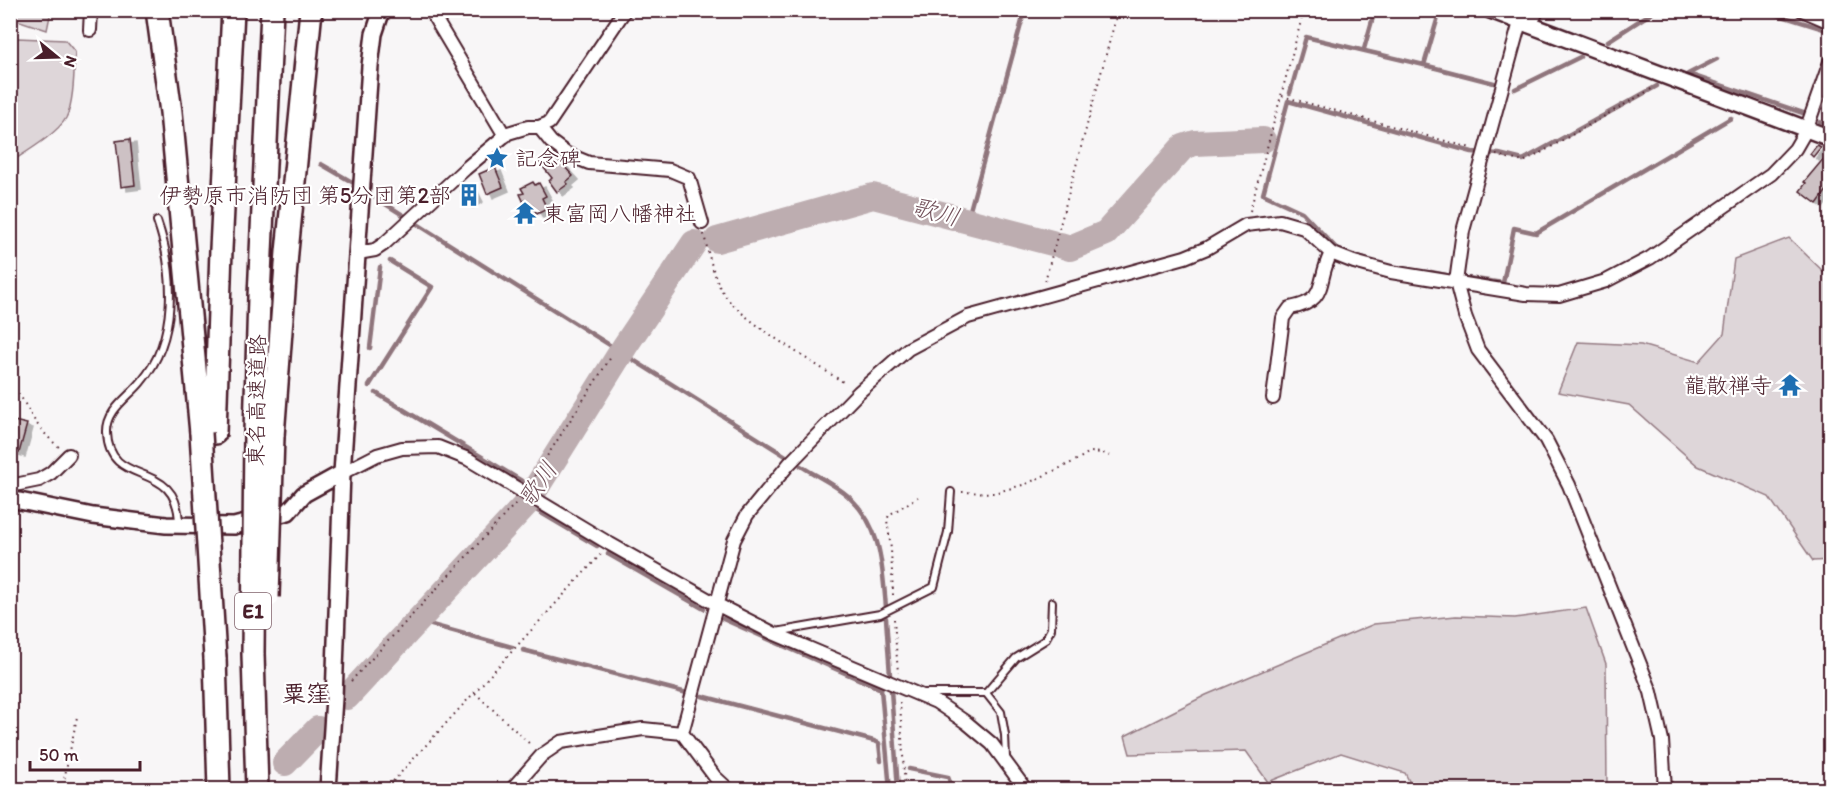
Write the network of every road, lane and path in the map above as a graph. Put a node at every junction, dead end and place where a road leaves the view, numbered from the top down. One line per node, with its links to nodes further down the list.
1 (91, 10): 16 (street)
2 (157, 10): 33 (highway)
3 (233, 10): 33 (highway, 東名高速道路)
4 (272, 10): 34 (highway, 東名高速道路 / E1)
5 (310, 10): 34 (highway)
6 (382, 10): 25 (street)
7 (430, 10): 20 (street)
8 (625, 10): 18 (street)
9 (1118, 10): 28 (path)
10 (1304, 10): 24 (path)
11 (1490, 10): 15 (street)
12 (1538, 10): 15 (street)
13 (1802, 10): 14 (street)
14 (1830, 22)
15 (1525, 24): 19 (street); 27 (street)
16 (90, 30)
17 (1830, 62): 19 (street)
18 (539, 127): 20 (street); 23 (street)
19 (1806, 130): 21 (street); 27 (street)
20 (505, 136): 25 (street)
21 (1830, 138)
22 (157, 221): 43 (lane)
23 (702, 223): 31 (path)
24 (1246, 225): 26 (street); 28 (street)
25 (358, 253): 37 (street)
26 (1331, 254): 27 (street); 32 (street)
27 (1456, 282): 69 (street)
28 (1041, 295): 31 (street)
29 (611, 357): 40 (path)
30 (10, 385): 35 (path)
31 (859, 393): 46 (street)
32 (1273, 398)
33 (208, 434): 60 (highway, bridge)
34 (264, 434): 61 (highway, 東名高速道路 / E1, bridge)
35 (69, 455): 38 (street)
36 (1114, 458): 39 (path)
37 (342, 473): 40 (street); 43 (street); 53 (street)
38 (10, 486)
39 (951, 492): 47 (lane)
40 (529, 496): 44 (street); 53 (path)
41 (918, 497): 47 (path)
42 (10, 499): 43 (street)
43 (179, 526)
44 (610, 544): 46 (street); 50 (path)
45 (1052, 602): 52 (lane)
46 (716, 604): 48 (street); 55 (street)
47 (893, 609): 48 (lane); 49 (path)
48 (773, 633): 49 (street)
49 (894, 684): 51 (street); 67 (path)
50 (475, 693): 56 (path); 63 (path)
51 (919, 693): 52 (lane); 57 (street)
52 (986, 693): 57 (lane)
53 (334, 698): 62 (street)
54 (77, 717): 59 (path)
55 (681, 733): 56 (street); 66 (street)
56 (542, 755): 64 (street)
57 (1006, 761): 68 (street)
58 (629, 785): 65 (path)
59 (62, 789)
60 (219, 789)
61 (259, 789)
62 (328, 789)
63 (385, 789)
64 (511, 789)
65 (625, 789)
66 (729, 789)
67 (905, 789)
68 (1026, 789)
69 (1665, 789)

